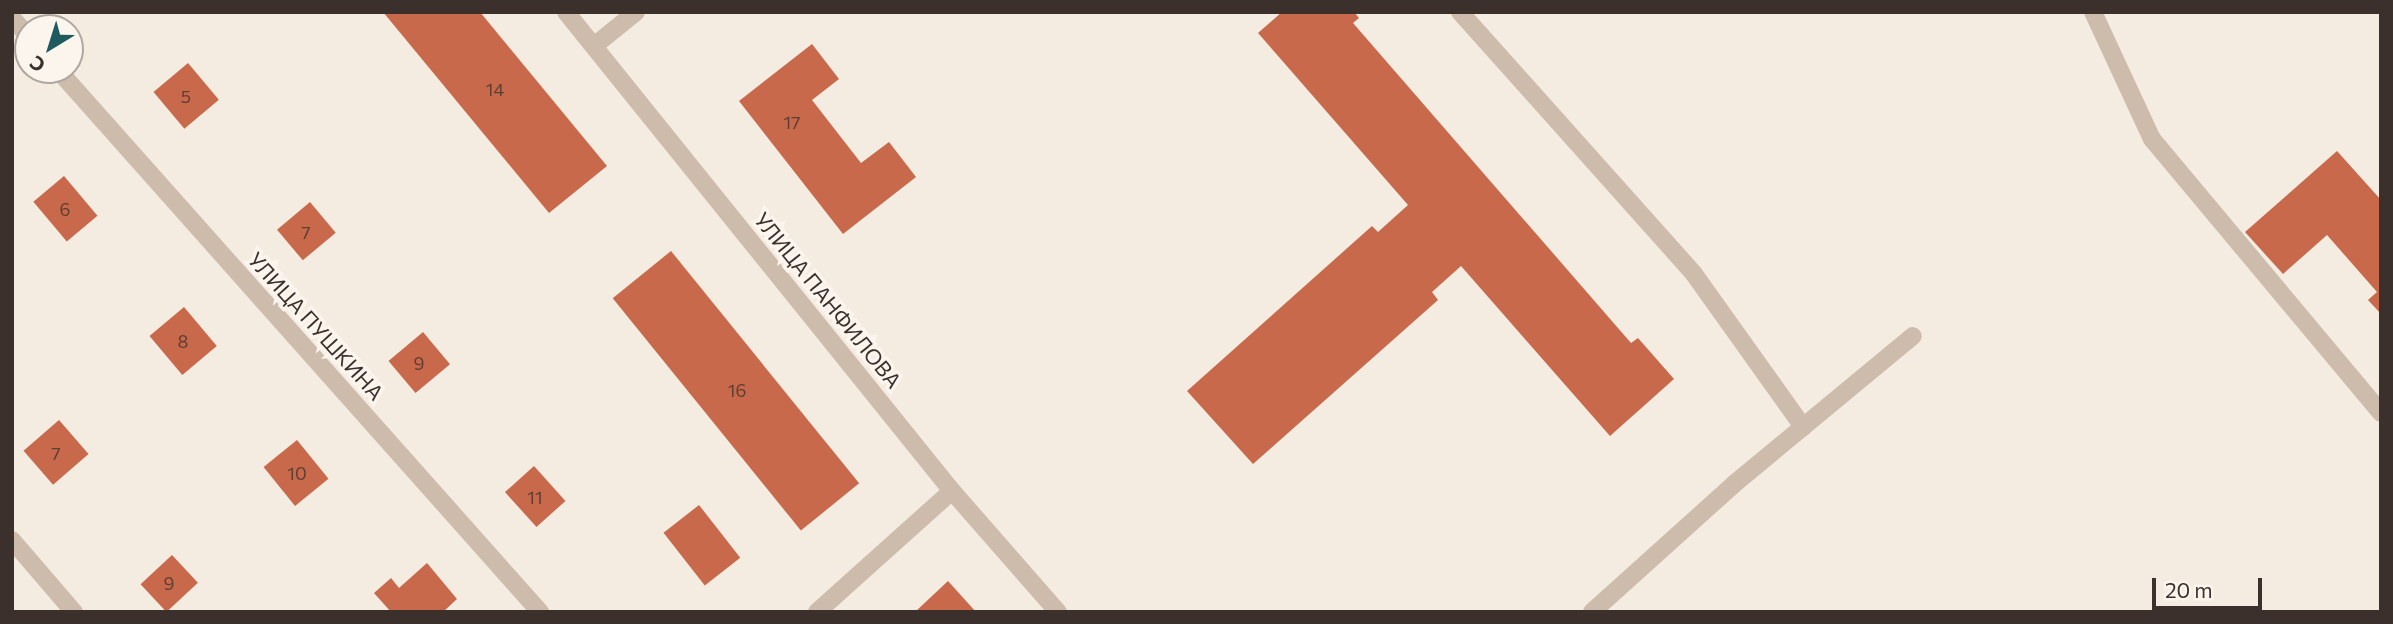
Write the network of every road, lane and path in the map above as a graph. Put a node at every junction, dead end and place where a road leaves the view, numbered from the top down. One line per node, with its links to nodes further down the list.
1 (566, 12): 5 (street, УЛИЦА ПАНФИЛОВА)
2 (636, 12): 5 (street)
3 (1460, 12): 9 (street)
4 (2093, 12): 8 (street)
5 (594, 46): 10 (street, УЛИЦА ПАНФИЛОВА)
6 (70, 84): 13 (street, УЛИЦА ПУШКИНА)
7 (1913, 336): 9 (street)
8 (2381, 413)
9 (1803, 427): 16 (street)
10 (952, 491): 14 (street); 15 (street, УЛИЦА ПАНФИЛОВА)
11 (12, 540): 12 (street)
12 (74, 612)
13 (540, 612)
14 (817, 612)
15 (1059, 612)
16 (1592, 612)

